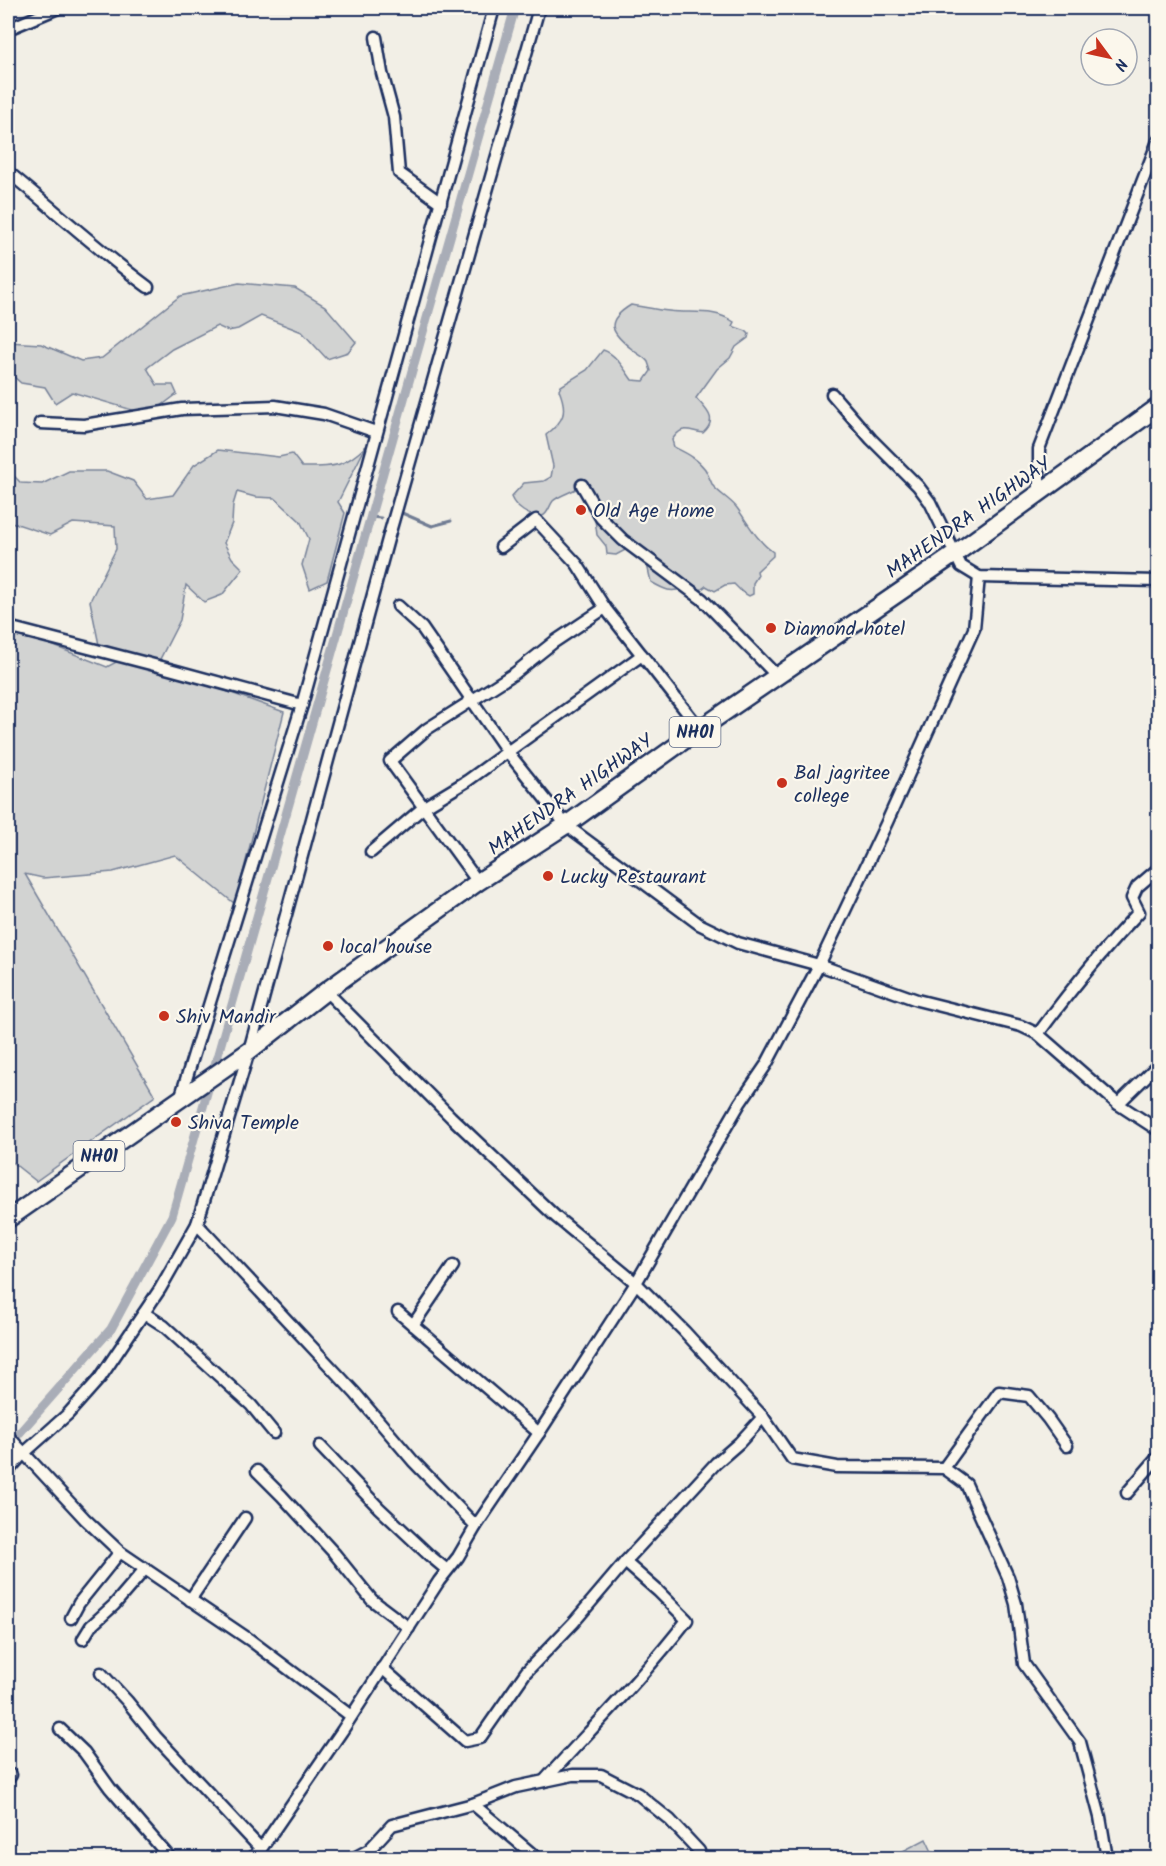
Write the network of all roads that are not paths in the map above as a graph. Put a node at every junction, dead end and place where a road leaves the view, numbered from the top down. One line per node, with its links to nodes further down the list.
1 (58, 8): 4 (street)
2 (494, 8): 8 (street)
3 (539, 8): 37 (street)
4 (8, 28)
5 (376, 37): 8 (street)
6 (1158, 141): 15 (street)
7 (8, 172): 9 (street)
8 (441, 203): 13 (street)
9 (148, 287)
10 (832, 394): 17 (street)
11 (1158, 407): 15 (highway, MAHENDRA HIGHWAY / NH01)
12 (40, 423): 13 (street)
13 (376, 432): 26 (street)
14 (582, 485): 24 (street)
15 (1039, 493): 17 (highway, MAHENDRA HIGHWAY / NH01)
16 (501, 547): 21 (street)
17 (955, 554): 18 (street); 24 (highway, MAHENDRA HIGHWAY / NH01)
18 (979, 577): 19 (street); 34 (street)
19 (1158, 581)
20 (398, 606): 25 (street)
21 (605, 608): 23 (street); 25 (street)
22 (8, 627): 26 (street)
23 (642, 655): 27 (street); 28 (street)
24 (777, 676): 27 (highway, MAHENDRA HIGHWAY / NH01)
25 (472, 702): 28 (street); 29 (street)
26 (302, 705): 39 (street)
27 (700, 729): 30 (highway, MAHENDRA HIGHWAY / NH01)
28 (507, 751): 29 (street); 30 (street)
29 (424, 807): 31 (street); 33 (street)
30 (566, 825): 33 (highway, MAHENDRA HIGHWAY / NH01); 34 (street)
31 (370, 852)
32 (1158, 869): 36 (street)
33 (478, 882): 35 (highway, MAHENDRA HIGHWAY / NH01)
34 (819, 965): 36 (street); 45 (street)
35 (326, 990): 37 (highway, MAHENDRA HIGHWAY / NH01); 45 (street)
36 (1038, 1034): 40 (street)
37 (242, 1056): 39 (highway, MAHENDRA HIGHWAY / NH01); 43 (street)
38 (1158, 1065): 40 (street)
39 (185, 1095): 42 (highway, MAHENDRA HIGHWAY / NH01)
40 (1118, 1104): 41 (street)
41 (1158, 1130)
42 (8, 1220)
43 (196, 1224): 47 (street); 62 (street)
44 (453, 1266): 48 (street)
45 (636, 1283): 49 (street); 51 (street)
46 (398, 1311): 48 (street)
47 (144, 1312): 50 (street); 55 (street)
48 (413, 1326): 51 (street)
49 (763, 1417): 57 (street); 64 (street)
50 (274, 1433)
51 (539, 1433): 62 (street)
52 (8, 1436): 55 (street)
53 (320, 1446): 66 (street)
54 (1066, 1446): 57 (street)
55 (20, 1451): 58 (street); 63 (street)
56 (1158, 1457): 60 (street)
57 (944, 1468): 83 (street)
58 (8, 1471)
59 (256, 1471): 69 (street)
60 (1127, 1494)
61 (245, 1518): 67 (street)
62 (476, 1526): 66 (street)
63 (120, 1552): 65 (street); 68 (street)
64 (626, 1562): 71 (street); 75 (street)
65 (145, 1569): 67 (street); 70 (street)
66 (447, 1570): 69 (street)
67 (190, 1600): 73 (street)
68 (71, 1618)
69 (409, 1628): 71 (street)
70 (83, 1639)
71 (382, 1668): 73 (street)
72 (101, 1673): 77 (street)
73 (351, 1716): 77 (street)
74 (60, 1729): 78 (street)
75 (543, 1782): 76 (street); 82 (street)
76 (473, 1804): 80 (street); 81 (street)
77 (261, 1849): 79 (street)
78 (170, 1858)
79 (252, 1858)
80 (354, 1858)
81 (537, 1858)
82 (700, 1858)
83 (1107, 1858)

